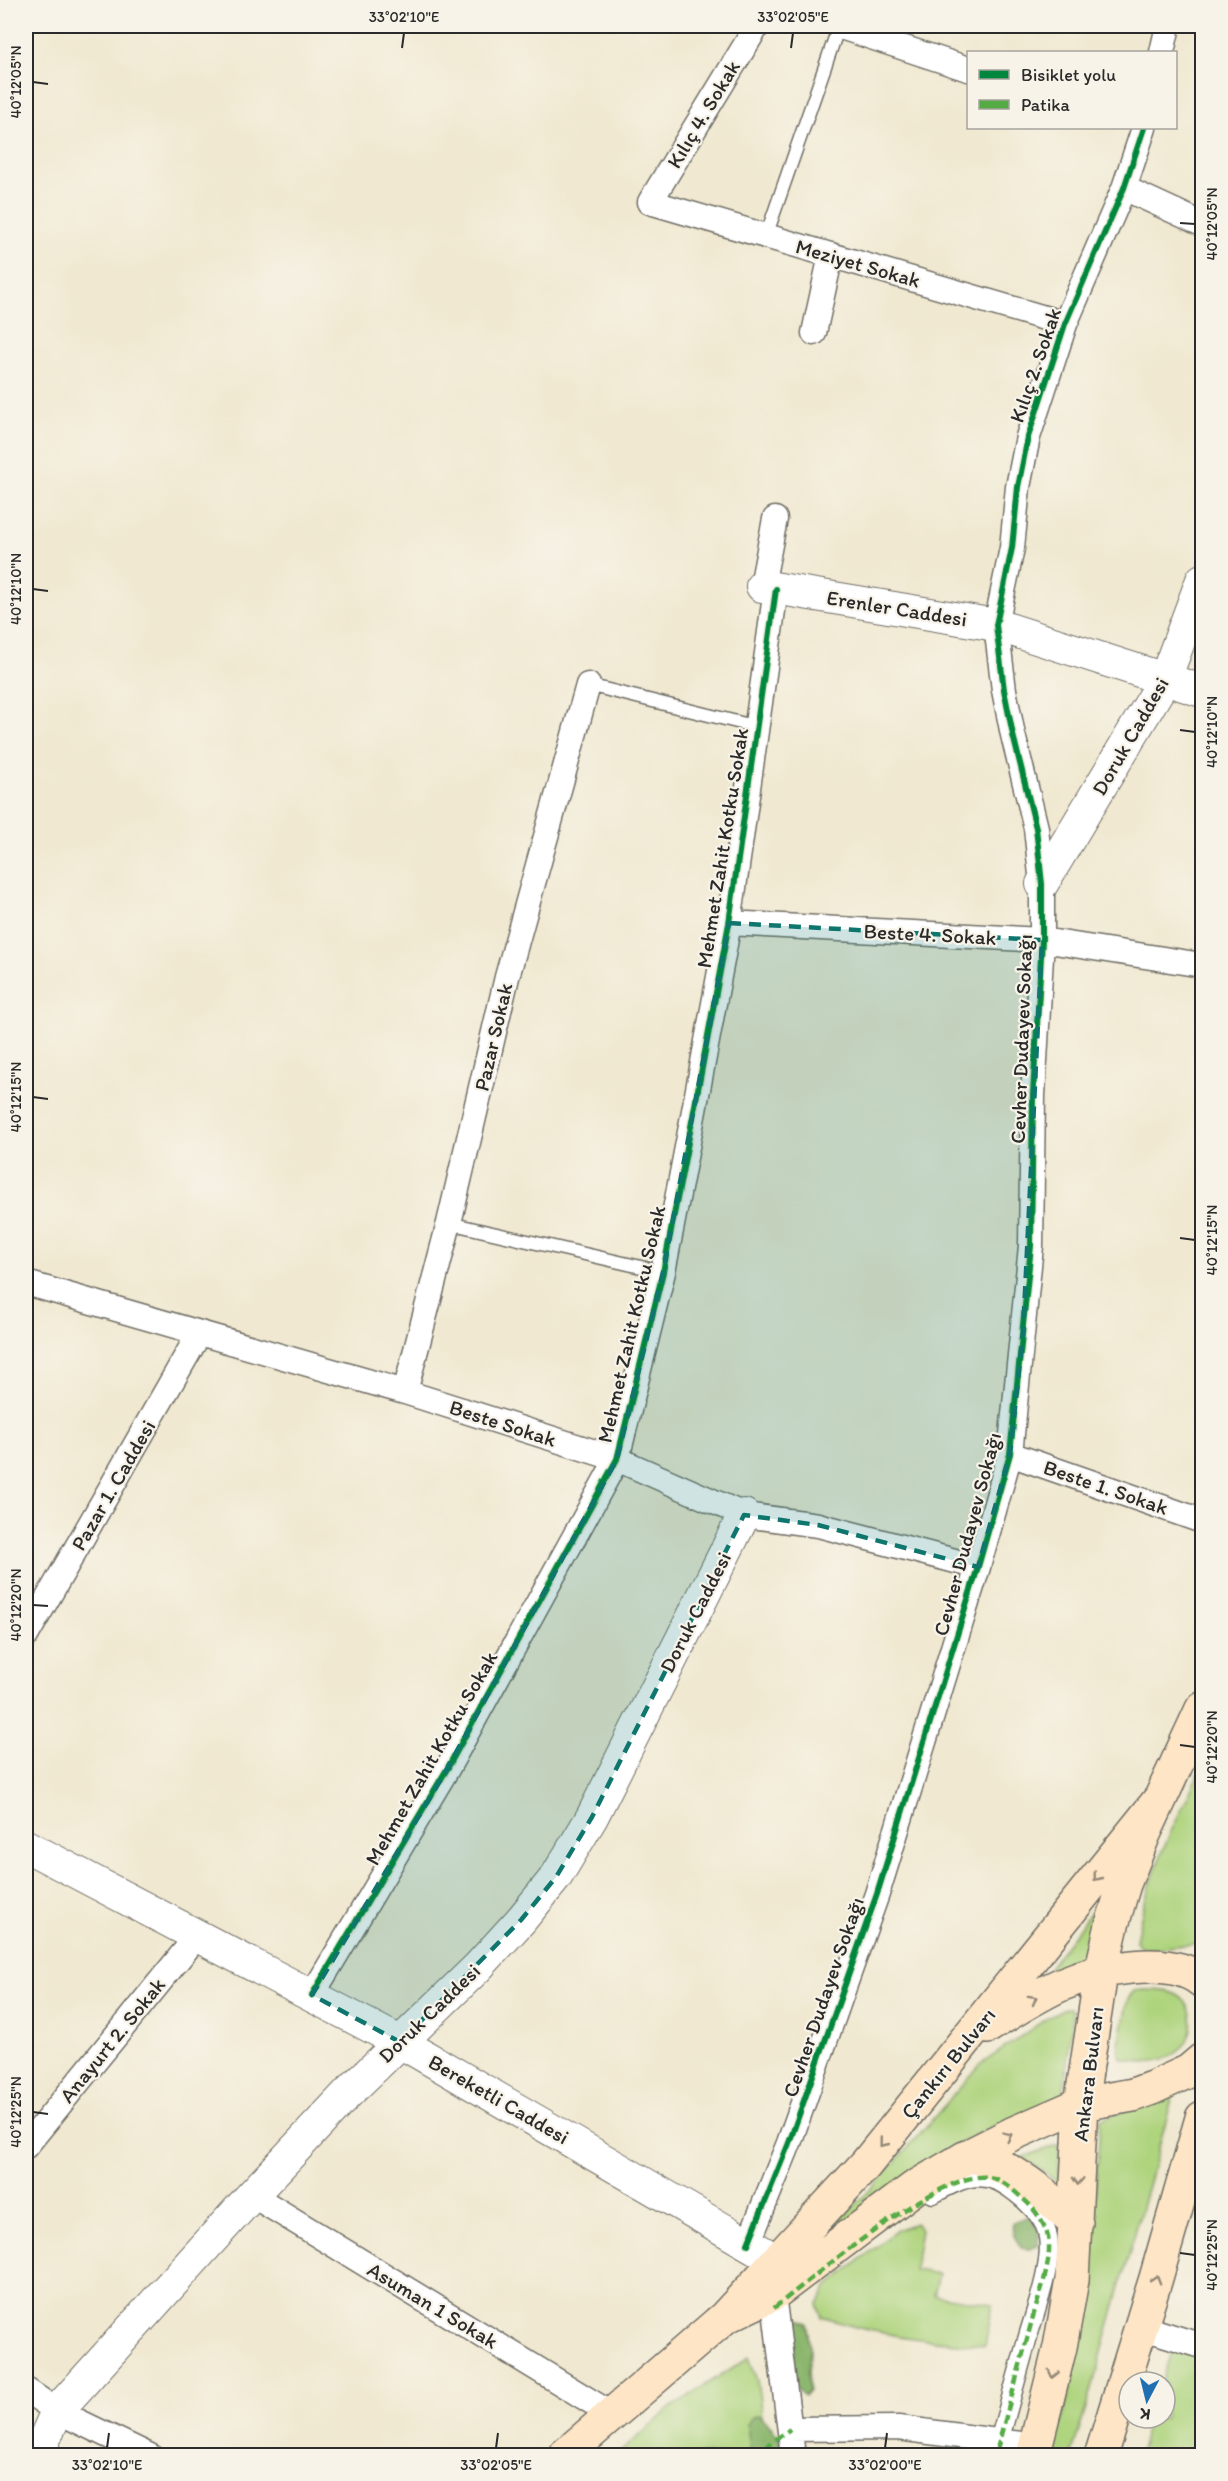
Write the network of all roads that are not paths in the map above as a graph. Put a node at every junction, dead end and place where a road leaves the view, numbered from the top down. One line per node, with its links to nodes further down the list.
1 (757, 26): 8 (street, Kılıç 4. Sokak)
2 (838, 26): 5 (street); 10 (lane)
3 (1168, 26): 4 (street)
4 (1162, 51)
5 (967, 68)
6 (1144, 129): 7 (street, Kılıç 2. Sokak)
7 (1124, 188): 9 (street); 12 (street, Kılıç 2. Sokak)
8 (650, 202): 10 (street, Meziyet Sokak)
9 (1203, 224)
10 (766, 236): 11 (street, Meziyet Sokak)
11 (831, 255): 12 (street, Meziyet Sokak); 13 (street)
12 (1065, 324): 17 (street, Kılıç 2. Sokak)
13 (814, 333)
14 (775, 519): 16 (street, Mehmet Zahit Kotku Sokak)
15 (1203, 580): 18 (street, Doruk Caddesi)
16 (769, 587): 17 (street, Erenler Caddesi); 21 (street, Mehmet Zahit Kotku Sokak)
17 (996, 625): 18 (street, Erenler Caddesi); 22 (street, Cevher Dudayev Sokağı)
18 (1165, 679): 20 (street, Erenler Caddesi); 22 (street, Doruk Caddesi)
19 (588, 685): 21 (lane); 26 (street, Pazar Sokak)
20 (1203, 691)
21 (757, 727): 23 (street, Mehmet Zahit Kotku Sokak)
22 (1042, 884): 24 (street, Cevher Dudayev Sokağı)
23 (729, 923): 24 (street, Beste 4. Sokak); 27 (street, Mehmet Zahit Kotku Sokak)
24 (1042, 940): 25 (street, Beste 4. Sokak); 31 (street, Cevher Dudayev Sokağı)
25 (1203, 965)
26 (449, 1223): 27 (lane); 30 (street, Pazar Sokak)
27 (663, 1272): 32 (street, Mehmet Zahit Kotku Sokak)
28 (26, 1283): 29 (street, Beste Sokak)
29 (199, 1334): 30 (street, Beste Sokak); 36 (street, Pazar 1. Caddesi)
30 (405, 1392): 32 (street, Beste Sokak)
31 (1010, 1454): 34 (street, Beste 1. Sokak); 35 (street, Cevher Dudayev Sokağı)
32 (617, 1459): 33 (street, Beste Sokak); 43 (street, Mehmet Zahit Kotku Sokak)
33 (744, 1515): 35 (street, Beste Sokak); 45 (street, Doruk Caddesi)
34 (1203, 1521)
35 (978, 1567): 53 (street, Cevher Dudayev Sokağı)
36 (26, 1636)
37 (1203, 1709): 38 (main road, Ankara Bulvarı)
38 (1160, 1799): 41 (main road, Ankara Bulvarı); 44 (main road, Çankırı Bulvarı, one-way to 44)
39 (26, 1846): 40 (street, Bereketli Caddesi)
40 (198, 1935): 43 (street, Bereketli Caddesi); 49 (street, Anayurt 2. Sokak)
41 (1101, 1973): 42 (main road); 44 (main road, one-way to 41); 47 (main road, Ankara Bulvarı)
42 (1203, 1981)
43 (312, 1995): 45 (street, Bereketli Caddesi)
44 (966, 2041): 54 (main road, Çankırı Bulvarı, one-way to 54)
45 (400, 2042): 51 (street, Doruk Caddesi); 53 (street, Bereketli Caddesi)
46 (1203, 2060): 47 (main road, Çankırı Bulvarı)
47 (1081, 2104): 50 (main road, Çankırı Bulvarı, one-way to 47); 52 (main road, Ankara Bulvarı, one-way to 52)
48 (1203, 2118): 57 (main road, one-way to 48)
49 (26, 2146)
50 (970, 2155): 52 (main road); 55 (main road, Çankırı Bulvarı)
51 (252, 2195): 60 (street, Doruk Caddesi); 61 (street, Asuman 1 Sokak)
52 (1076, 2223): 64 (main road, Ankara Bulvarı, one-way to 64)
53 (748, 2244): 54 (street, Bereketli Caddesi)
54 (776, 2260): 56 (main road, Çankırı Bulvarı)
55 (773, 2301): 56 (main road, Çankırı Bulvarı); 62 (street); 63 (street)
56 (724, 2317): 61 (main road, Çankırı Bulvarı)
57 (1142, 2327): 58 (street); 69 (main road)
58 (1203, 2346)
59 (26, 2390): 60 (street)
60 (57, 2411): 65 (street, Doruk Caddesi); 66 (street)
61 (613, 2415): 67 (main road, Çankırı Bulvarı)
62 (790, 2429): 63 (street); 68 (street)
63 (997, 2448): 64 (street)
64 (1034, 2451)
65 (37, 2456)
66 (150, 2456)
67 (564, 2456)
68 (793, 2456)
69 (1101, 2456)

